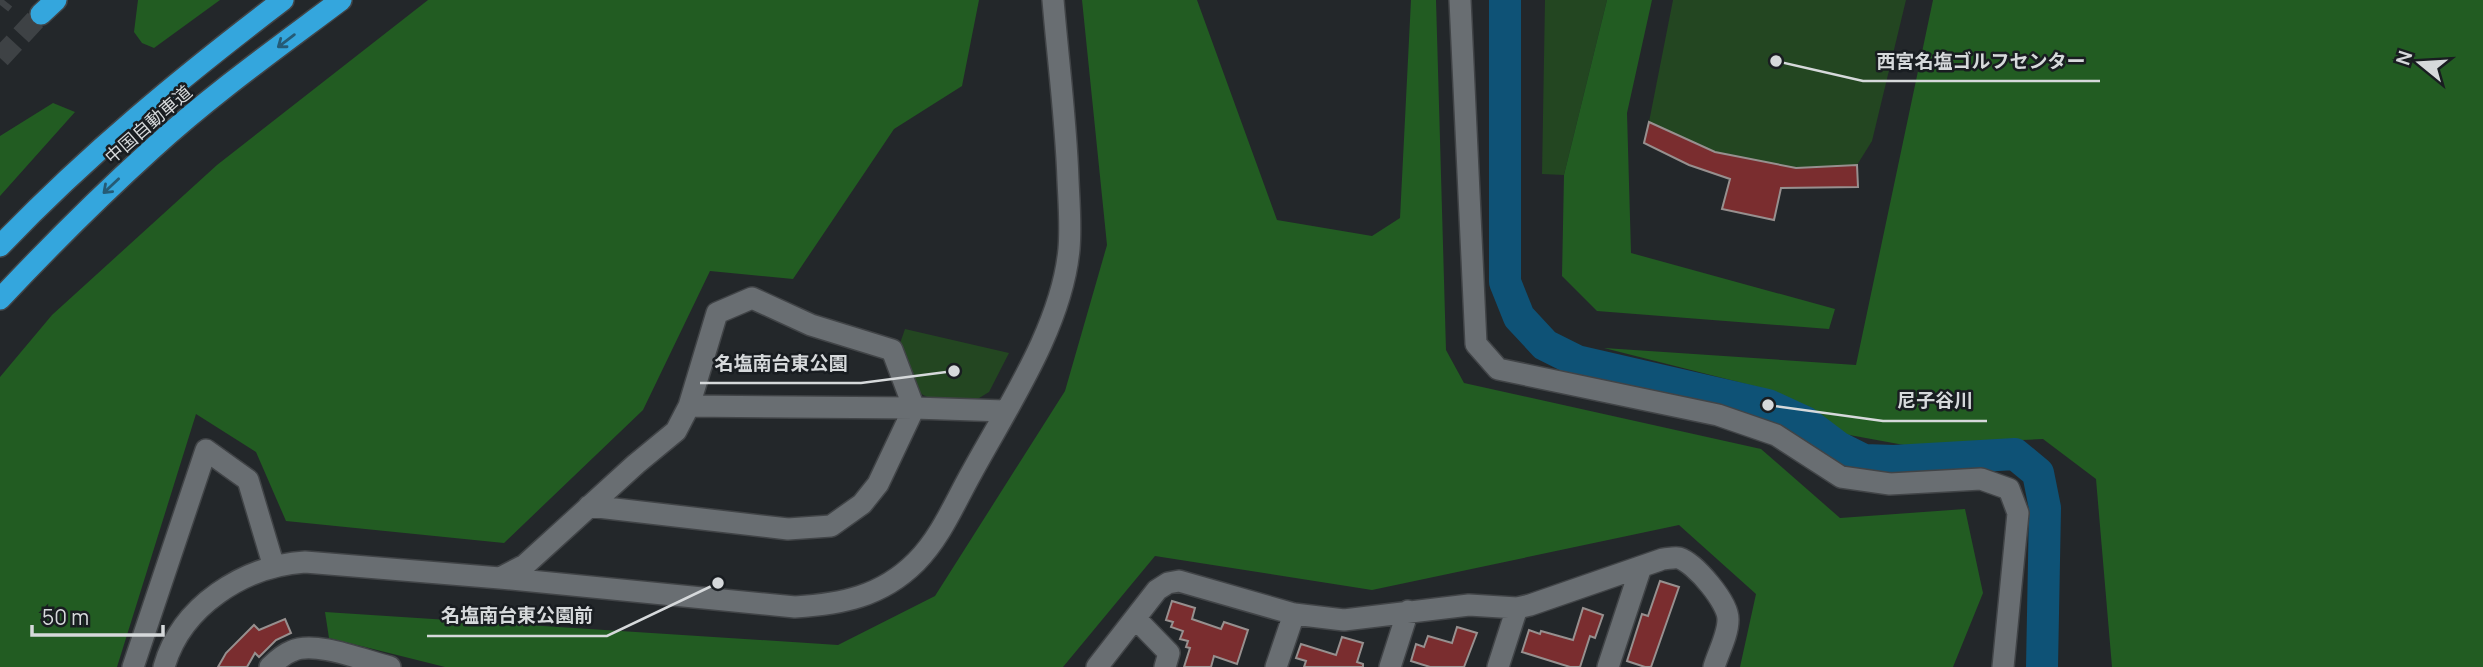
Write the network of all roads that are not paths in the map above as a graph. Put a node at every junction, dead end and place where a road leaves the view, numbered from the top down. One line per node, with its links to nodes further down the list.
1 (283, 0): 5 (highway, 中国自動車道)
2 (341, 0): 6 (highway, 中国自動車道, one-way to 6)
3 (1053, 0): 9 (street)
4 (1460, 0): 29 (street)
5 (0, 246)
6 (0, 299)
7 (690, 406): 8 (street); 8 (street); 10 (street)
8 (914, 408): 9 (street); 10 (street)
9 (1005, 411): 13 (street)
10 (589, 506): 13 (street)
11 (274, 567): 13 (street); 18 (street); 19 (street)
12 (1641, 567): 14 (street); 27 (street); 28 (street)
13 (500, 578)
14 (1517, 608): 15 (street); 26 (street)
15 (1408, 611): 16 (street); 25 (street)
16 (1294, 614): 17 (street); 24 (street)
17 (1136, 619): 22 (street); 23 (street)
18 (132, 667)
19 (164, 667)
20 (270, 667): 21 (street)
21 (390, 667)
22 (1097, 667)
23 (1165, 667)
24 (1276, 667)
25 (1390, 667)
26 (1498, 667)
27 (1608, 667)
28 (1714, 667)
29 (2003, 667)

